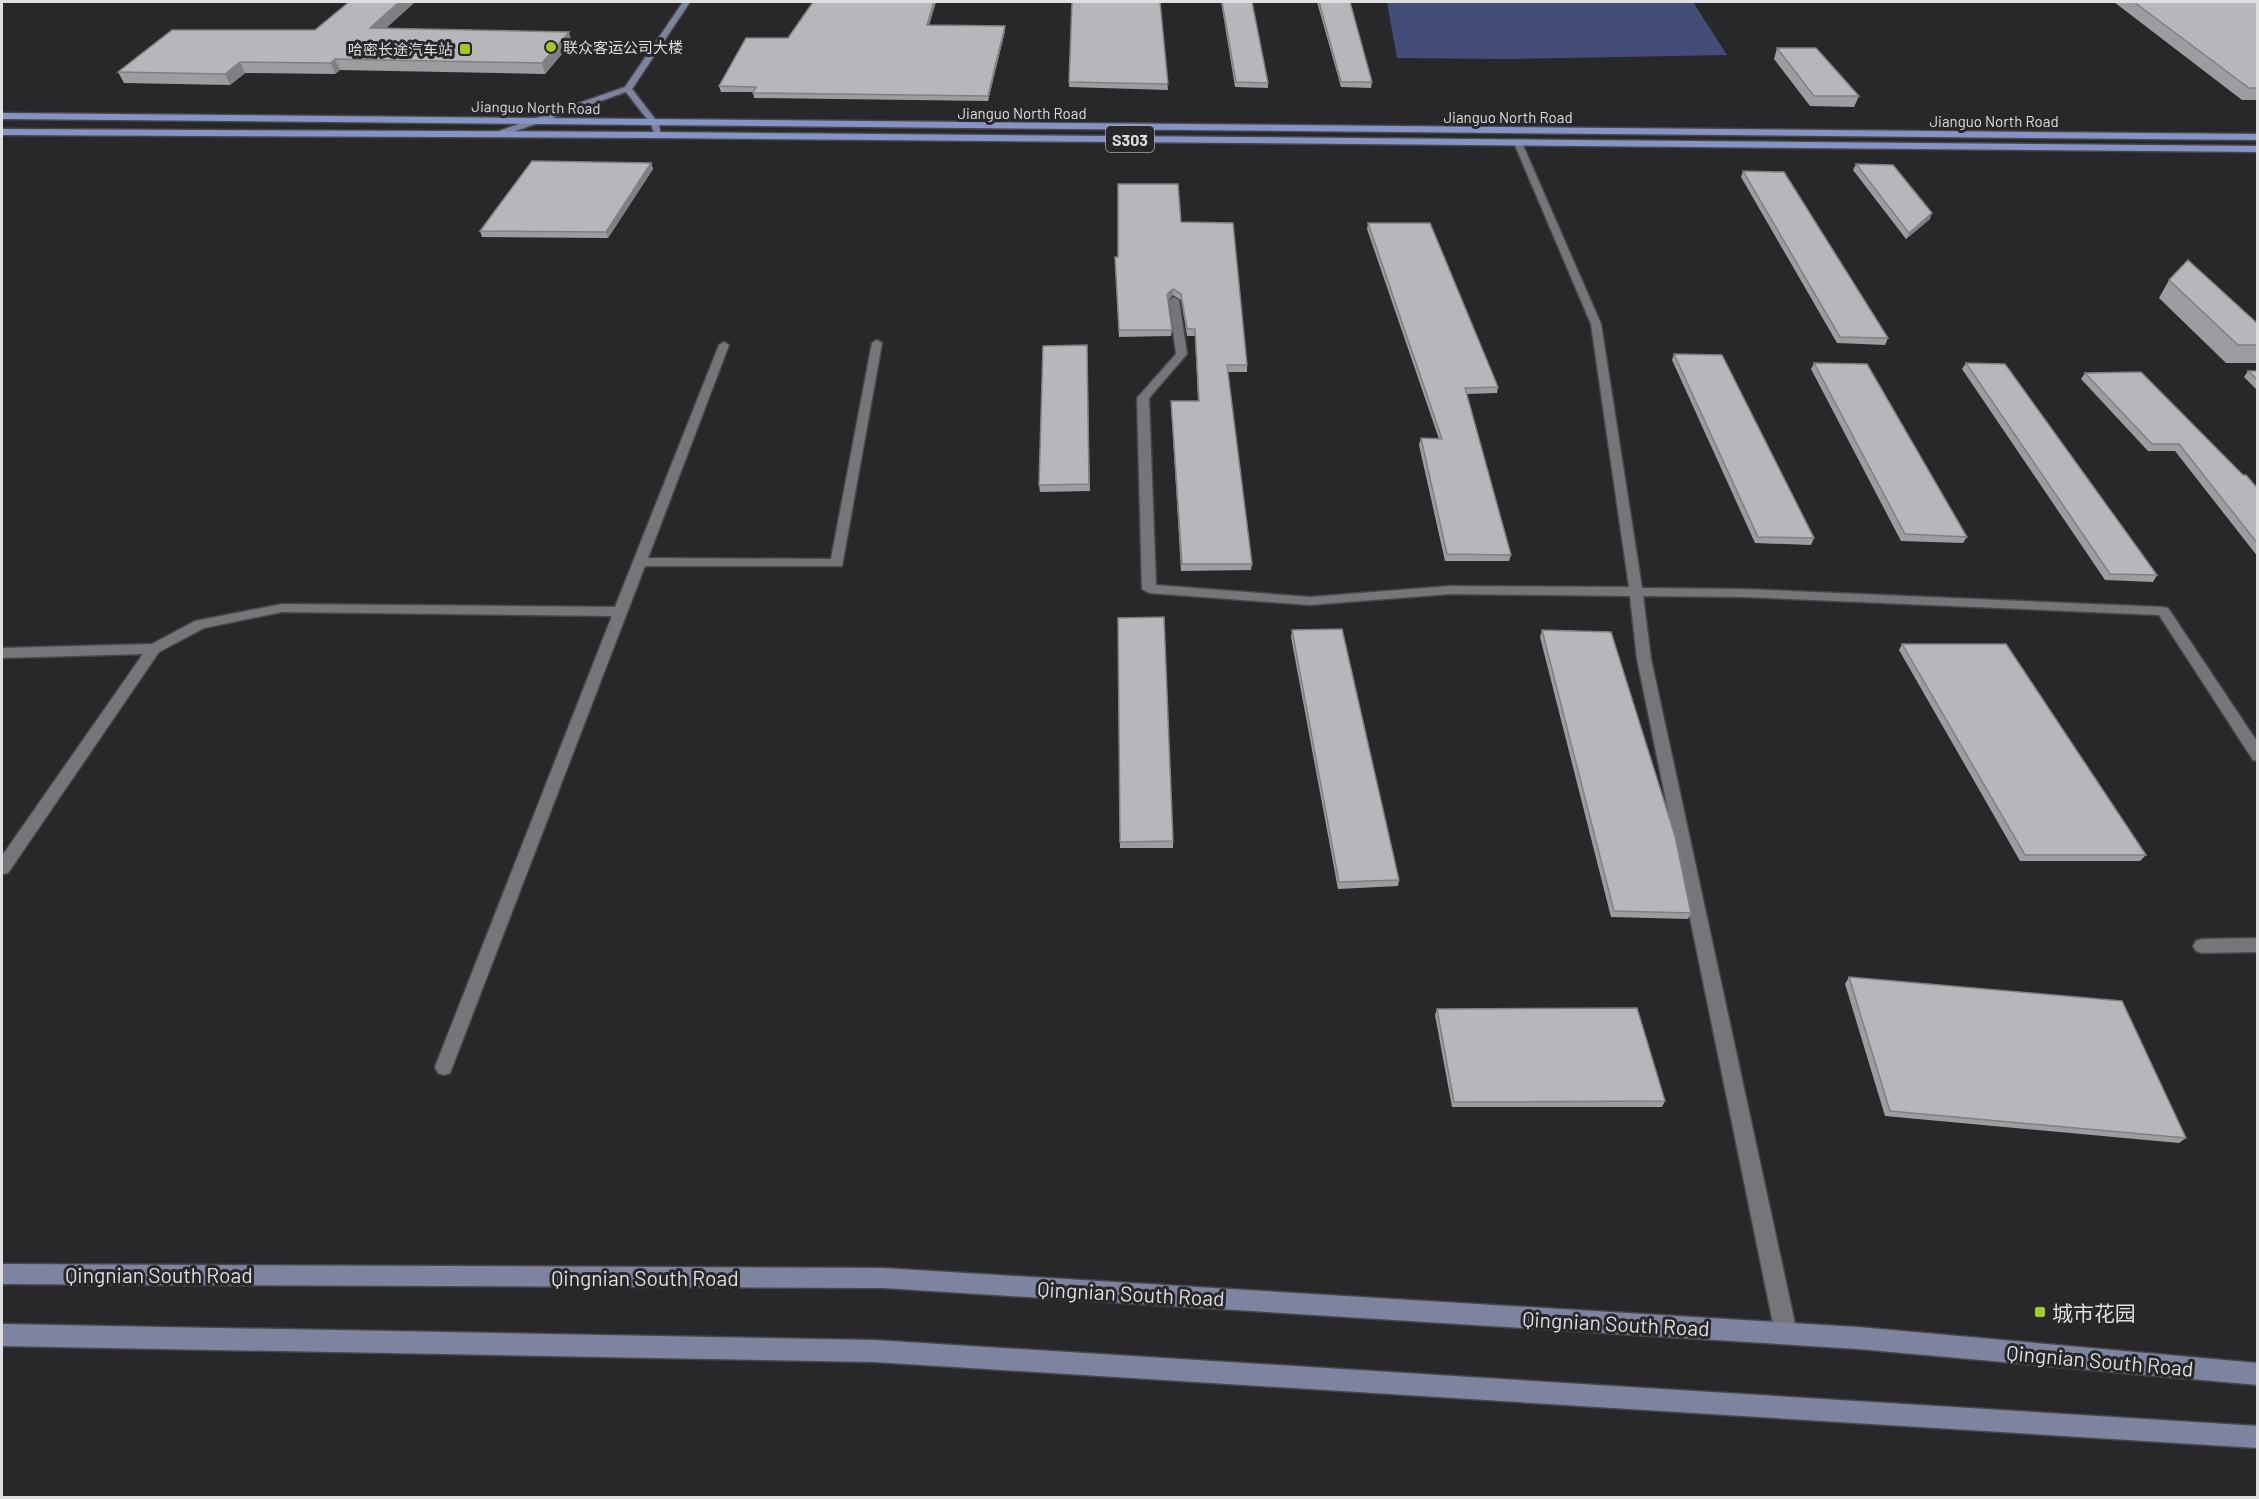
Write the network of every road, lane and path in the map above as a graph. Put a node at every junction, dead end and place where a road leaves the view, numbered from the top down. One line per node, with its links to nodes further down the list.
1 (686, 2): 2 (street)
2 (628, 89): 4 (street); 5 (street)
3 (2, 116): 4 (main road, Jianguo North Road)
4 (537, 120): 5 (main road, Jianguo North Road); 7 (street)
5 (655, 124): 8 (street); 9 (main road, Jianguo North Road)
6 (2, 132): 7 (main road, Jianguo North Road / S303)
7 (499, 134): 8 (main road, Jianguo North Road / S303)
8 (658, 135): 10 (main road, Jianguo North Road / S303)
9 (2258, 137)
10 (1518, 143): 11 (main road, Jianguo North Road / S303); 16 (street)
11 (2258, 149)
12 (1174, 300): 16 (street)
13 (877, 343): 15 (street)
14 (724, 345): 15 (street)
15 (639, 562): 17 (street)
16 (1636, 592): 20 (street); 26 (street)
17 (620, 612): 18 (street); 24 (street)
18 (154, 649): 19 (street); 21 (street)
19 (2, 653)
20 (2258, 756)
21 (2, 868)
22 (2258, 945): 23 (street)
23 (2202, 946)
24 (444, 1067)
25 (2, 1274): 26 (street, Qingnian South Road)
26 (1786, 1333): 28 (street, Qingnian South Road)
27 (2, 1335): 29 (street)
28 (2258, 1374)
29 (2258, 1437)

